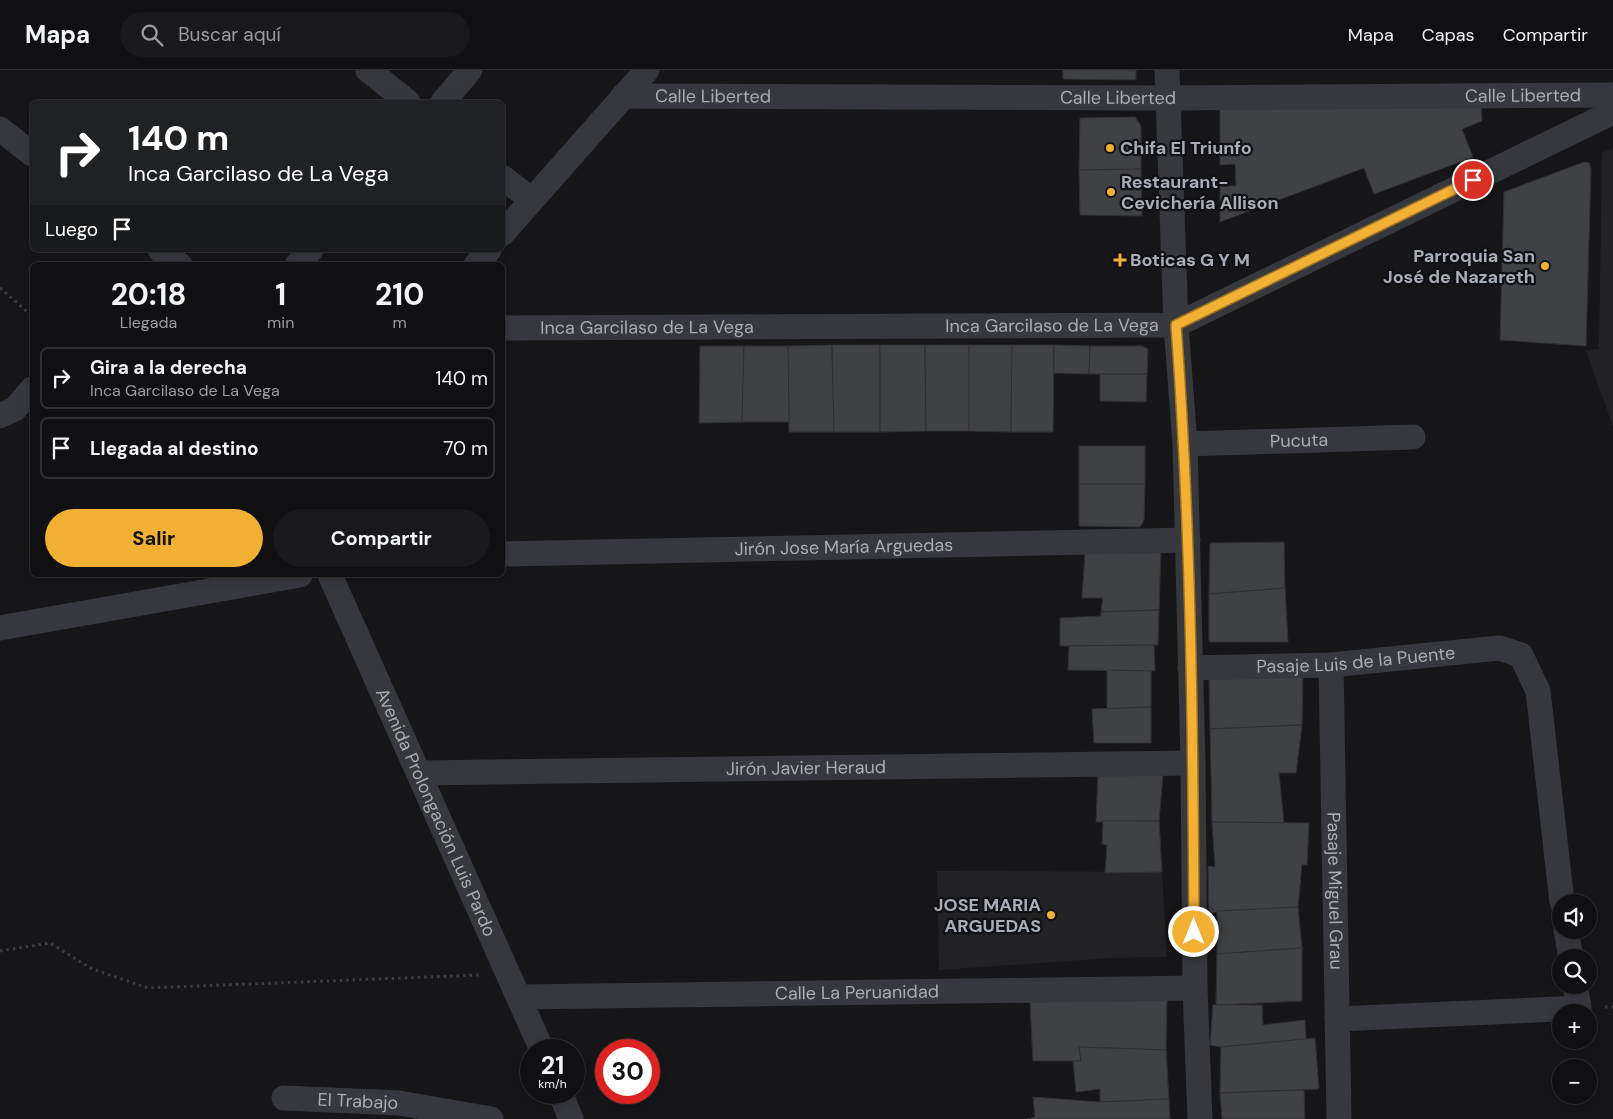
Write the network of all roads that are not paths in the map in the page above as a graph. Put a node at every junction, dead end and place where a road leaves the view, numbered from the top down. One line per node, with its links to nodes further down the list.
1 (368, 70): 8 (street)
2 (470, 70): 9 (street)
3 (646, 70): 6 (street)
4 (1167, 70): 7 (street)
5 (1613, 95): 7 (street, Calle Liberted)
6 (624, 96): 7 (street, Calle Liberted); 14 (street)
7 (1168, 98): 22 (street)
8 (406, 100)
9 (444, 100)
10 (1613, 112): 22 (street, Inca Garcilaso de La Vega)
11 (0, 129): 12 (street)
12 (30, 152)
13 (505, 179): 14 (street)
14 (532, 200): 15 (street)
15 (505, 231)
16 (163, 252): 19 (street)
17 (309, 252): 20 (street)
18 (487, 252): 21 (street)
19 (176, 262)
20 (300, 262)
21 (479, 262)
22 (1176, 325): 23 (street, Inca Garcilaso de La Vega); 27 (street)
23 (505, 328)
24 (30, 391): 25 (street)
25 (0, 416)
26 (1413, 437): 27 (street, Pucuta)
27 (1185, 444): 28 (street)
28 (1188, 540): 29 (street, Jirón Jose María Arguedas); 34 (street)
29 (505, 554)
30 (289, 577): 32 (street)
31 (331, 577): 36 (street, Avenida Prolongación Luis Pardo)
32 (0, 628)
33 (1330, 665): 34 (street, Pasaje Luis de la Puente); 37 (street, Pasaje Luis de la Puente); 41 (street, Pasaje Miguel Grau)
34 (1190, 668): 35 (street)
35 (1193, 763): 36 (street, Jirón Javier Heraud); 38 (street)
36 (420, 772): 40 (street, Avenida Prolongación Luis Pardo)
37 (1561, 894)
38 (1195, 988): 40 (street, Calle La Peruanidad); 47 (street)
39 (1577, 994): 41 (street)
40 (519, 997): 42 (street, Avenida Prolongación Luis Pardo)
41 (1337, 1019): 48 (street, Pasaje Miguel Grau)
42 (537, 1039)
43 (284, 1098): 45 (street, El Trabajo)
44 (565, 1104): 46 (street)
45 (491, 1119)
46 (571, 1119)
47 (1200, 1119)
48 (1340, 1119)

